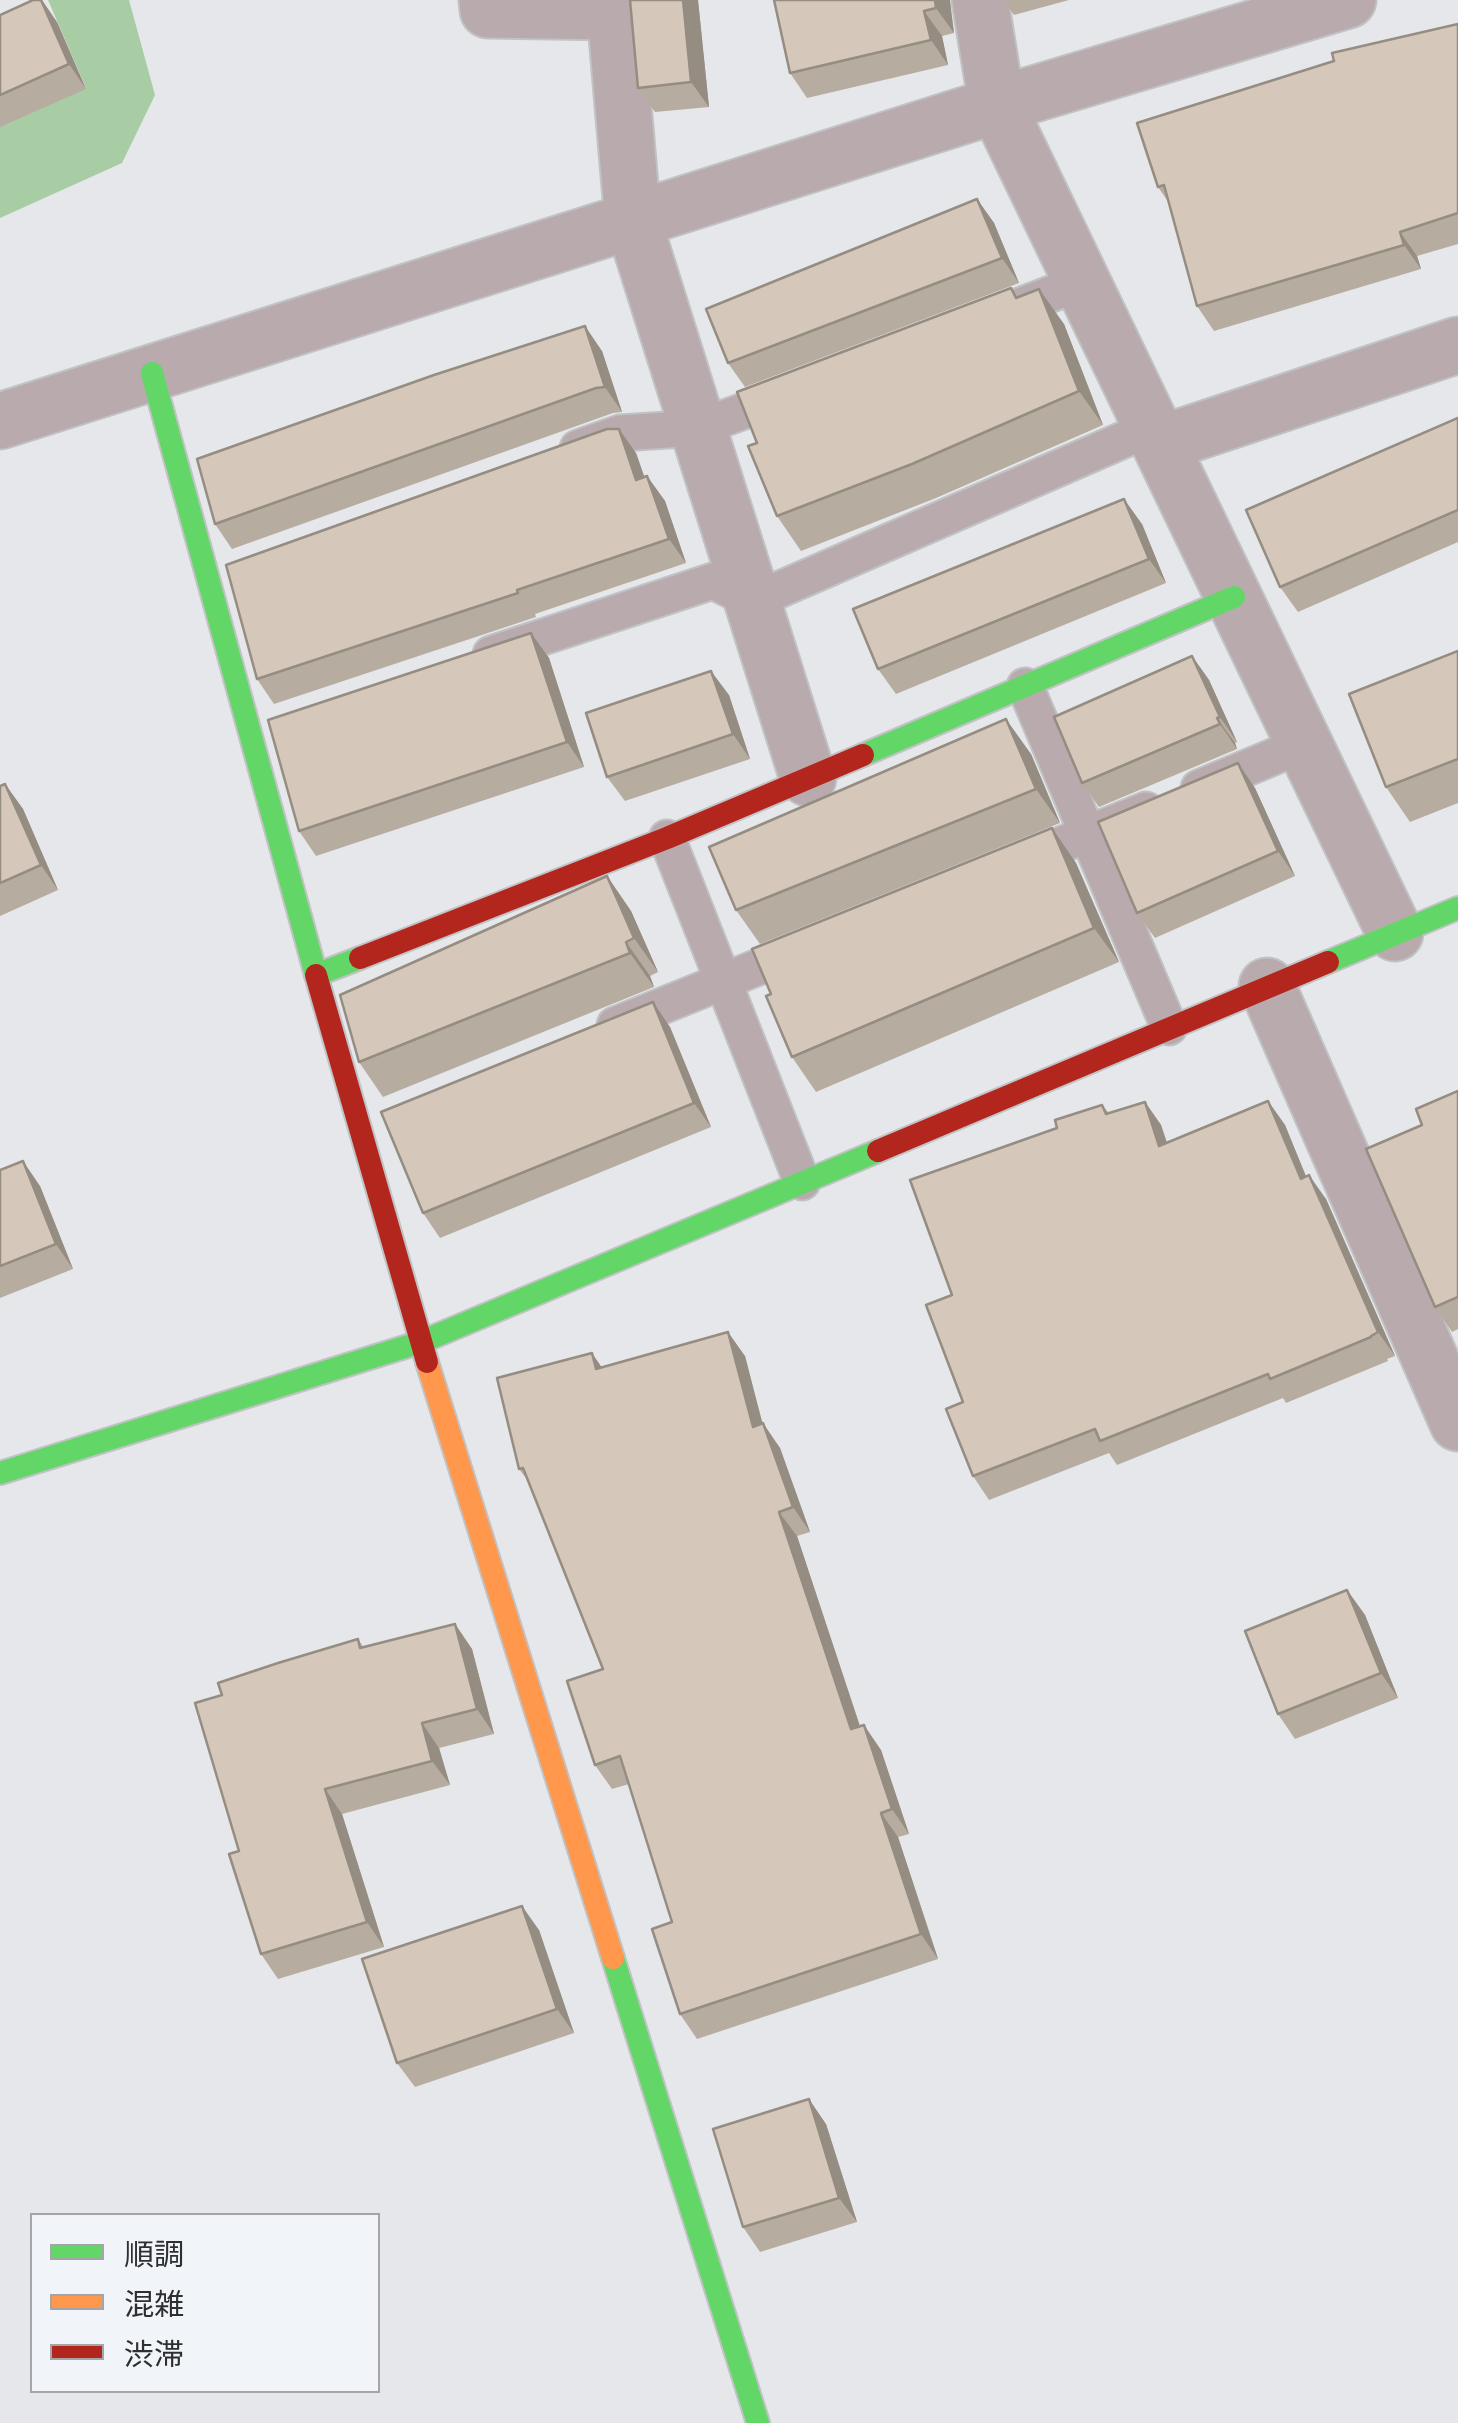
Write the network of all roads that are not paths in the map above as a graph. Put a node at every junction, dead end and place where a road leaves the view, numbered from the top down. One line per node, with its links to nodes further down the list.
1 (487, 0): 5 (street)
2 (980, 0): 4 (street)
3 (1348, 0): 4 (street)
4 (997, 104): 5 (street); 6 (street)
5 (633, 220): 9 (street); 12 (street)
6 (1082, 282): 7 (lane); 13 (street)
7 (972, 324)
8 (1458, 346): 13 (street)
9 (152, 373): 11 (street); 16 (street)
10 (808, 386): 12 (lane)
11 (0, 421)
12 (698, 428): 14 (lane); 18 (street)
13 (1156, 435): 17 (street); 18 (lane)
14 (545, 460)
15 (246, 567): 16 (lane)
16 (208, 580): 22 (street)
17 (1234, 597): 20 (street); 23 (street)
18 (753, 601): 19 (lane); 24 (street)
19 (454, 666)
20 (1025, 686): 24 (street); 25 (lane)
21 (287, 722): 22 (lane)
22 (250, 734): 31 (street)
23 (1304, 744): 25 (lane); 29 (street)
24 (808, 778): 26 (street)
25 (1088, 834): 27 (lane); 34 (lane)
26 (667, 838): 31 (street); 32 (lane)
27 (996, 871)
28 (1458, 908): 29 (street)
29 (1395, 934): 33 (street)
30 (832, 937): 32 (lane)
31 (316, 975): 37 (street)
32 (723, 981): 35 (lane); 38 (lane)
33 (1267, 986): 34 (street); 40 (street)
34 (1169, 1027): 38 (street)
35 (578, 1040)
36 (396, 1114): 37 (lane)
37 (360, 1130): 39 (street)
38 (802, 1182): 39 (street)
39 (420, 1342): 41 (street); 42 (street)
40 (1458, 1423)
41 (0, 1473)
42 (758, 2423)

